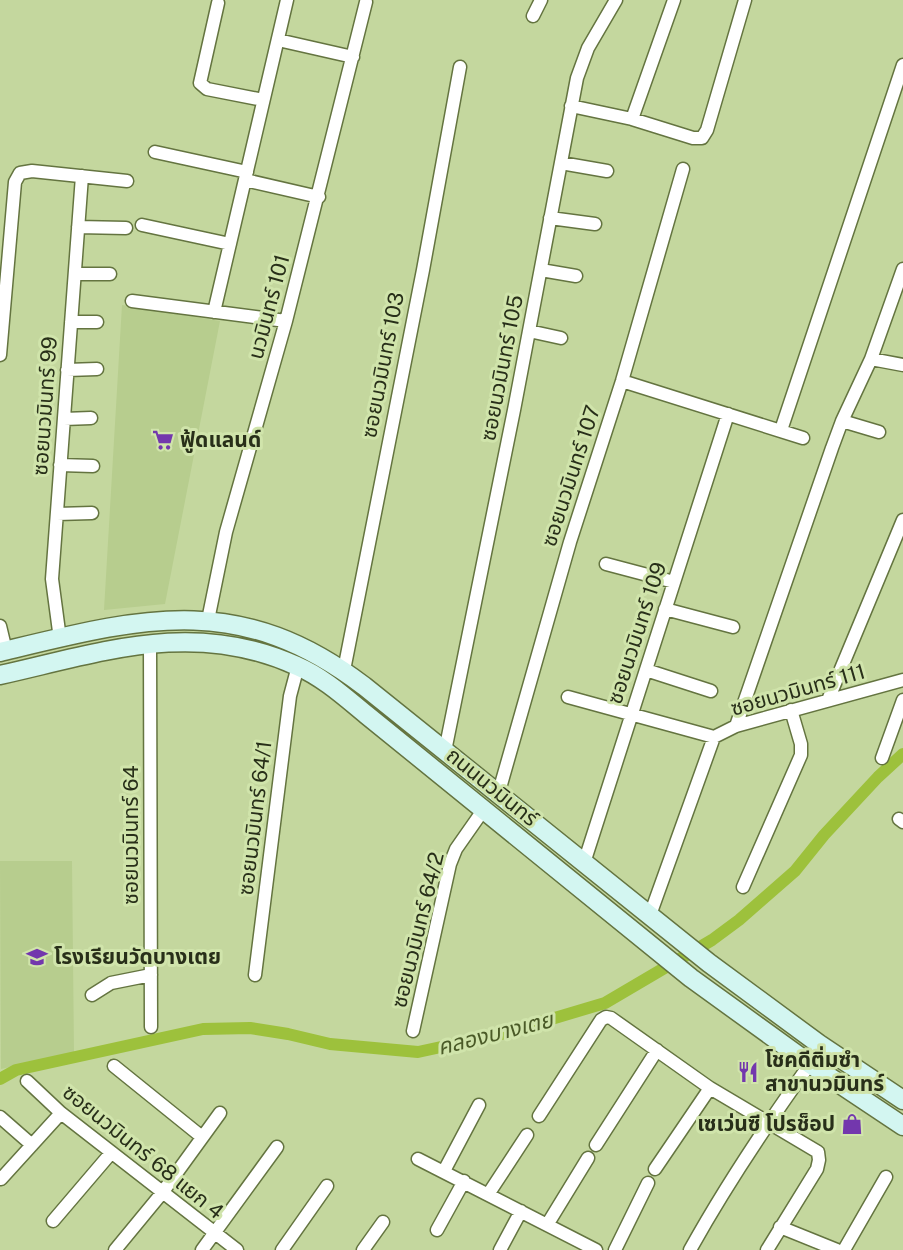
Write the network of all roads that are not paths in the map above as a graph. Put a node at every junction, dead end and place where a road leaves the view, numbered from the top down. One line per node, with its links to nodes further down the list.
1 (287, 0): 9 (street)
2 (541, 0): 8 (street)
3 (616, 0): 14 (street, ซอยนวมินทร์ 105)
4 (674, 0): 15 (street)
5 (745, 0): 15 (street)
6 (366, 2): 10 (street, นวมินทร์ 101)
7 (218, 3): 13 (street)
8 (533, 15)
9 (278, 40): 10 (street); 13 (street)
10 (353, 57): 23 (street, นวมินทร์ 101)
11 (903, 65): 52 (street)
12 (460, 67): 70 (street, ซอยนวมินทร์ 103)
13 (264, 100): 21 (street)
14 (572, 106): 15 (street); 17 (street, ซอยนวมินทร์ 105)
15 (632, 120)
16 (155, 152): 21 (street)
17 (561, 163): 19 (street); 24 (street, ซอยนวมินทร์ 105)
18 (683, 169): 47 (street, ซอยนวมินทร์ 107)
19 (606, 171)
20 (82, 176): 22 (street); 27 (street, ซอยนวมินทร์ 99); 42 (street)
21 (246, 176): 23 (street); 29 (street)
22 (127, 181)
23 (319, 197): 37 (street, นวมินทร์ 101)
24 (550, 218): 25 (street); 31 (street, ซอยนวมินทร์ 105)
25 (595, 224)
26 (142, 225): 29 (street)
27 (78, 227): 28 (street); 32 (street, ซอยนวมินทร์ 99)
28 (126, 228)
29 (230, 244): 36 (street)
30 (903, 269): 43 (street)
31 (541, 270): 34 (street); 40 (street, ซอยนวมินทร์ 105)
32 (75, 274): 33 (street); 38 (street, ซอยนวมินทร์ 99)
33 (110, 274)
34 (576, 276)
35 (132, 301): 36 (street)
36 (214, 312): 37 (street)
37 (286, 321): 63 (street, นวมินทร์ 101)
38 (71, 322): 39 (street); 46 (street, ซอยนวมินทร์ 99)
39 (97, 322)
40 (529, 331): 41 (street); 82 (street, ซอยนวมินทร์ 105)
41 (561, 338)
42 (0, 355)
43 (871, 359): 44 (street); 51 (street)
44 (903, 365)
45 (97, 369): 46 (street)
46 (68, 370): 50 (street, ซอยนวมินทร์ 99)
47 (622, 381): 48 (street); 84 (street, ซอยนวมินทร์ 107)
48 (728, 414): 52 (street); 61 (street, ซอยนวมินทร์ 109)
49 (91, 418): 50 (street)
50 (64, 419): 55 (street, ซอยนวมินทร์ 99)
51 (842, 422): 53 (street); 80 (street)
52 (781, 430): 54 (street)
53 (879, 432)
54 (803, 438)
55 (60, 465): 56 (street); 58 (street, ซอยนวมินทร์ 99)
56 (93, 466)
57 (92, 513): 58 (street)
58 (57, 514): 66 (street, ซอยนวมินทร์ 99)
59 (903, 520): 76 (street)
60 (606, 564): 61 (street)
61 (674, 582): 62 (street, ซอยนวมินทร์ 109)
62 (665, 609): 65 (street); 71 (street, ซอยนวมินทร์ 109)
63 (208, 621): 66 (main road, ถนนนวมินทร์); 70 (main road, ถนนนวมินทร์)
64 (0, 626): 68 (street)
65 (733, 627)
66 (60, 639): 68 (main road, ถนนนวมินทร์)
67 (150, 643): 69 (main road, ถนนนวมินทร์); 72 (main road, ถนนนวมินทร์); 89 (street, ซอยนวมินทร์ 64)
68 (3, 651)
69 (298, 666): 85 (main road, ถนนนวมินทร์); 90 (street, ซอยนวมินทร์ 64/1)
70 (344, 670): 82 (main road, ถนนนวมินทร์)
71 (646, 670): 74 (street); 79 (street, ซอยนวมินทร์ 109)
72 (0, 675)
73 (903, 680): 76 (street, ซอยนวมินทร์ 111)
74 (711, 691)
75 (568, 697): 79 (street)
76 (828, 700): 78 (street, ซอยนวมินทร์ 111)
77 (903, 700): 83 (street)
78 (791, 710): 80 (street, ซอยนวมินทร์ 111); 87 (street)
79 (631, 715): 81 (street); 86 (street, ซอยนวมินทร์ 109)
80 (736, 726): 81 (street, ซอยนวมินทร์ 111)
81 (714, 738): 88 (street, ซอยนวมินทร์ 111)
82 (445, 752): 84 (main road, ถนนนวมินทร์)
83 (882, 758)
84 (498, 795): 86 (main road, ถนนนวมินทร์)
85 (484, 810): 93 (street, ซอยนวมินทร์ 64/2); 95 (main road, ถนนนวมินทร์)
86 (584, 863): 88 (main road, ถนนนวมินทร์)
87 (743, 887)
88 (650, 915): 99 (main road, ถนนนวมินทร์)
89 (151, 975): 91 (street); 92 (street, ซอยนวมินทร์ 64)
90 (255, 975)
91 (92, 995)
92 (151, 1027)
93 (413, 1031)
94 (657, 1050): 98 (street); 103 (street); 110 (street)
95 (810, 1064): 105 (street); 106 (main road, ถนนนวมินทร์)
96 (114, 1066): 108 (street)
97 (27, 1081): 101 (street, ซอยนวมินทร์ 68 แยก 4)
98 (710, 1088): 105 (street); 115 (street)
99 (903, 1100)
100 (479, 1105): 116 (street)
101 (61, 1113): 109 (street); 112 (street, ซอยนวมินทร์ 68 แยก 4)
102 (220, 1113): 108 (street)
103 (539, 1116)
104 (0, 1117): 109 (street)
105 (768, 1123): 128 (street); 140 (street)
106 (903, 1126)
107 (527, 1135): 123 (street)
108 (202, 1137): 122 (street)
109 (32, 1144): 118 (street)
110 (596, 1144)
111 (277, 1147): 130 (street)
112 (111, 1153): 122 (street, ซอยนวมินทร์ 68 แยก 4); 125 (street)
113 (588, 1158): 127 (street)
114 (418, 1159): 116 (street)
115 (655, 1169)
116 (444, 1171): 119 (street)
117 (886, 1177): 143 (street)
118 (1, 1179)
119 (464, 1181): 123 (street); 129 (street)
120 (648, 1183): 139 (street)
121 (327, 1186): 135 (street)
122 (162, 1193): 130 (street, ซอยนวมินทร์ 68 แยก 4); 132 (street)
123 (489, 1193): 124 (street)
124 (521, 1211): 127 (street); 137 (street)
125 (53, 1221)
126 (383, 1222): 136 (street)
127 (547, 1225): 131 (street)
128 (780, 1227): 141 (street); 142 (street)
129 (437, 1230)
130 (214, 1233): 133 (street); 134 (street, ซอยนวมินทร์ 68 แยก 4)
131 (579, 1247): 138 (street)
132 (115, 1250)
133 (202, 1250)
134 (237, 1250)
135 (282, 1250)
136 (363, 1250)
137 (500, 1250)
138 (596, 1250)
139 (615, 1250)
140 (690, 1250)
141 (767, 1250)
142 (837, 1250)
143 (844, 1250)

